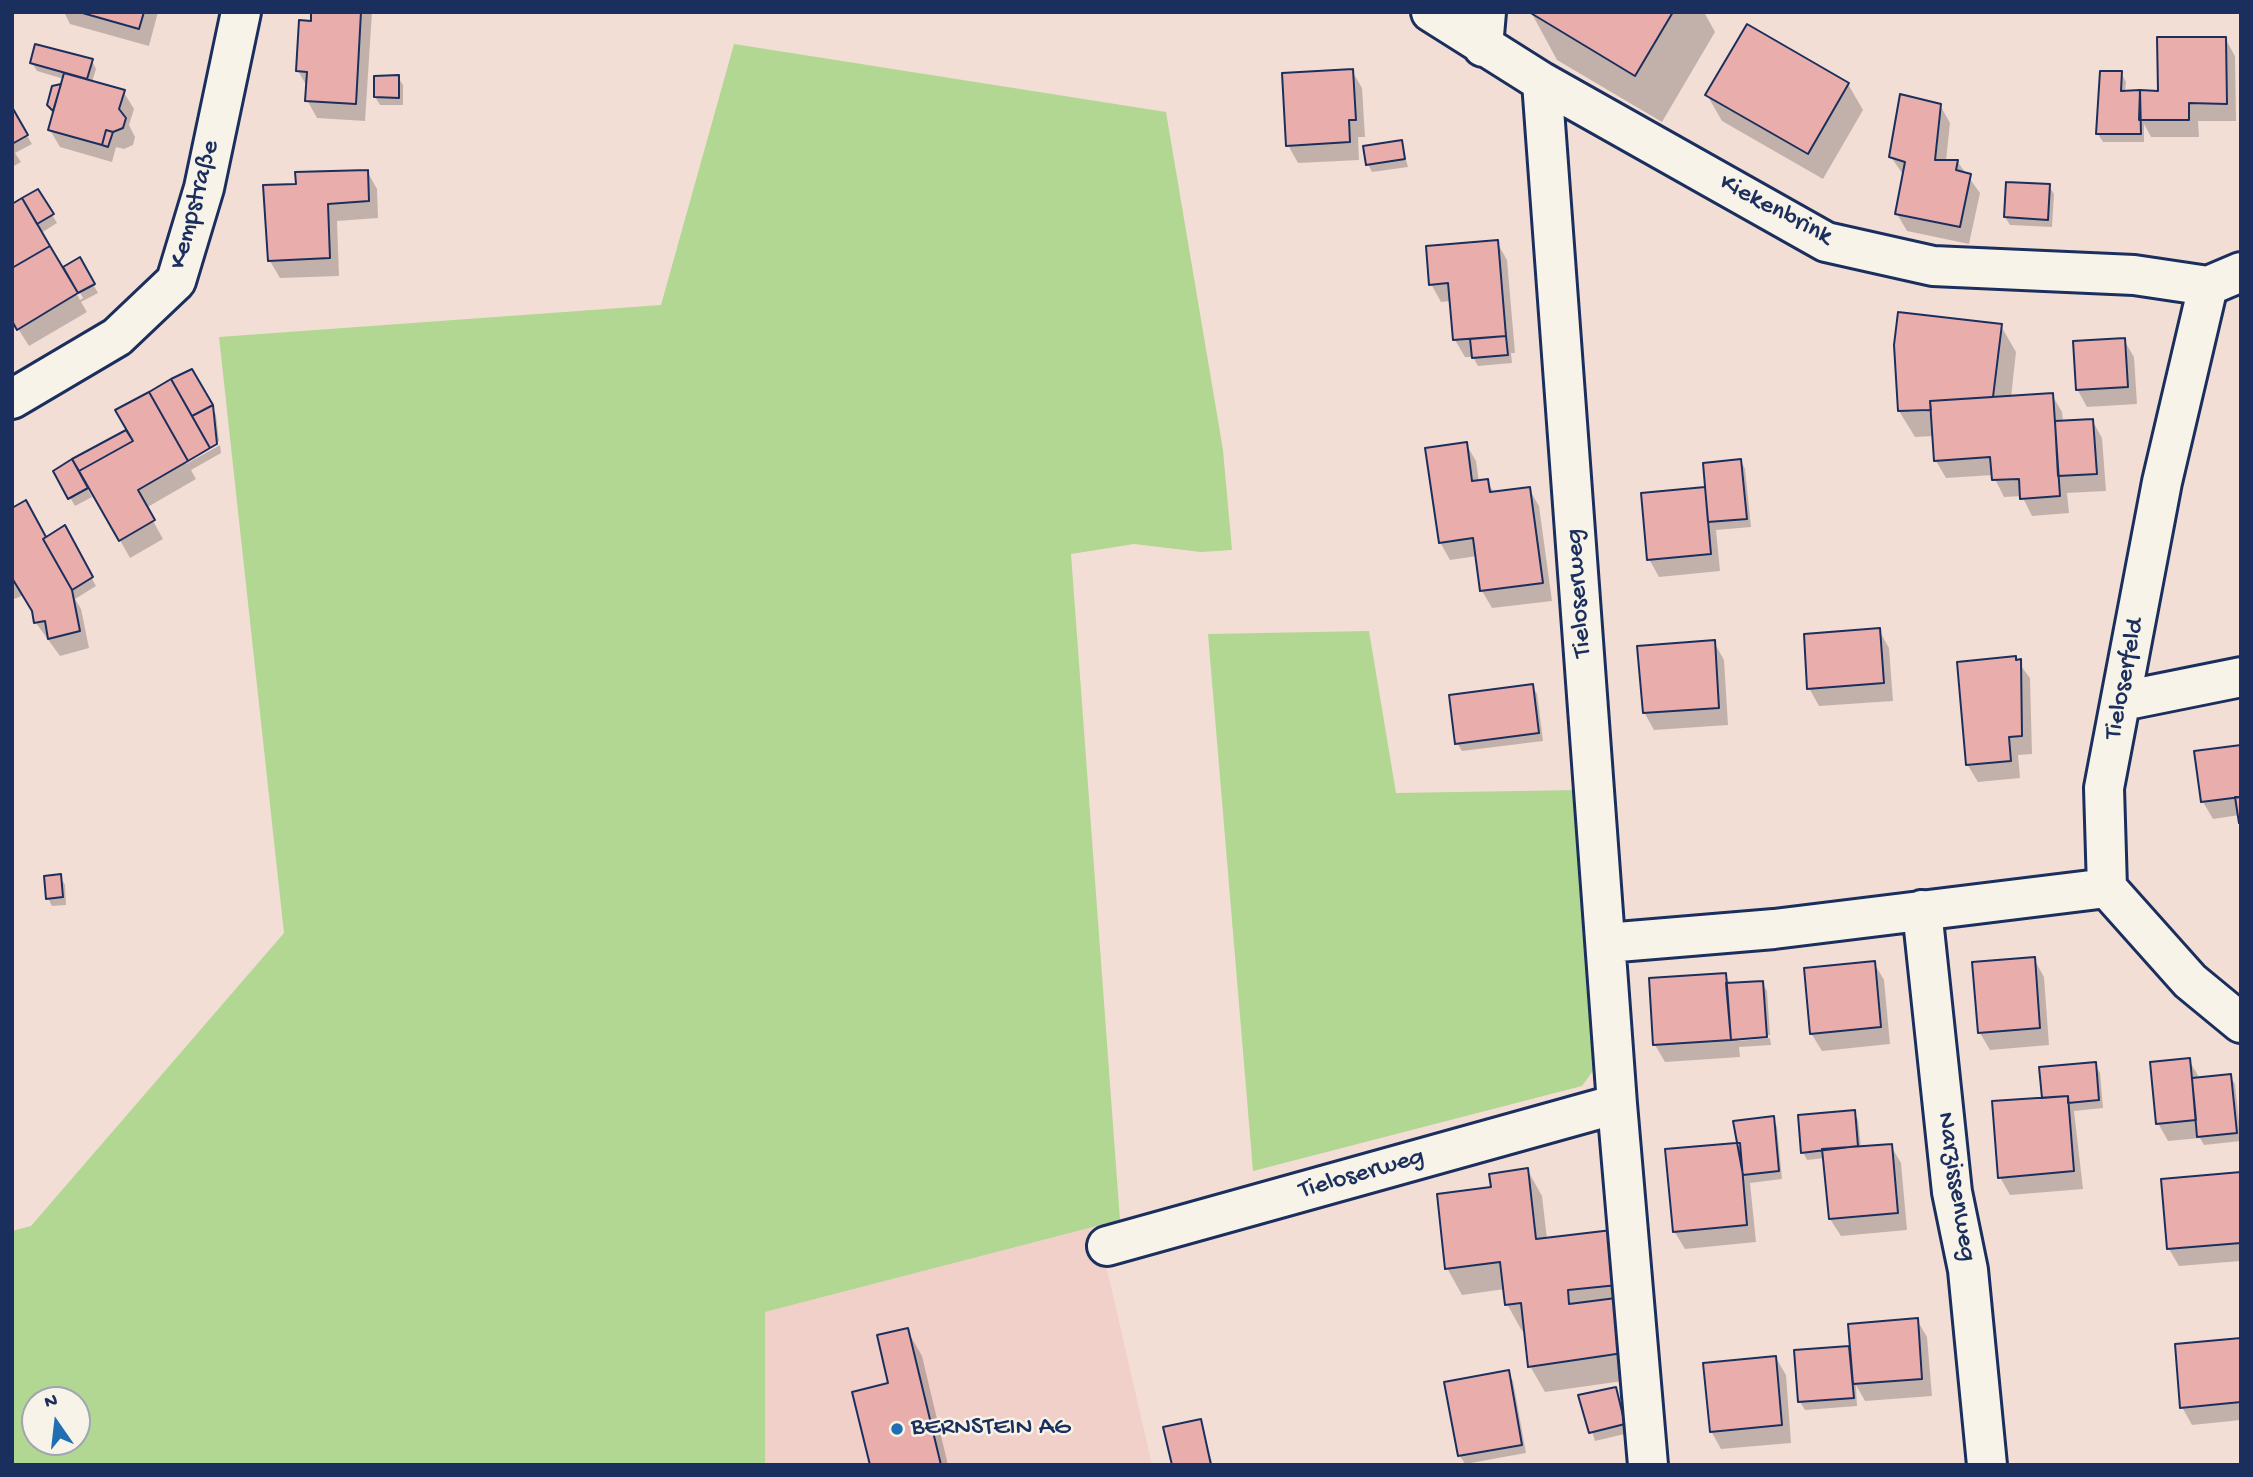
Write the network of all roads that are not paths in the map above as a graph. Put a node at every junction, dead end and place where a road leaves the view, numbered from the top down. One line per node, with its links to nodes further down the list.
1 (242, 12): 6 (street, Kempstraße)
2 (1431, 12): 3 (street, Kiekenbrink)
3 (1485, 30): 4 (street, Kiekenbrink)
4 (1542, 82): 5 (street, Kiekenbrink); 11 (street, Tieloserweg)
5 (2225, 279): 8 (street, Tieloserfeld)
6 (12, 399)
7 (2241, 677): 8 (street)
8 (2122, 701): 9 (street, Tieloserfeld)
9 (2107, 888): 10 (street); 12 (street)
10 (1922, 910): 11 (street); 16 (street, Narzissenweg)
11 (1606, 943): 13 (street, Tieloserweg)
12 (2241, 1023)
13 (1617, 1104): 14 (street, Tieloserweg); 15 (street, Tieloserweg)
14 (1107, 1246)
15 (1648, 1465)
16 (1987, 1465)

